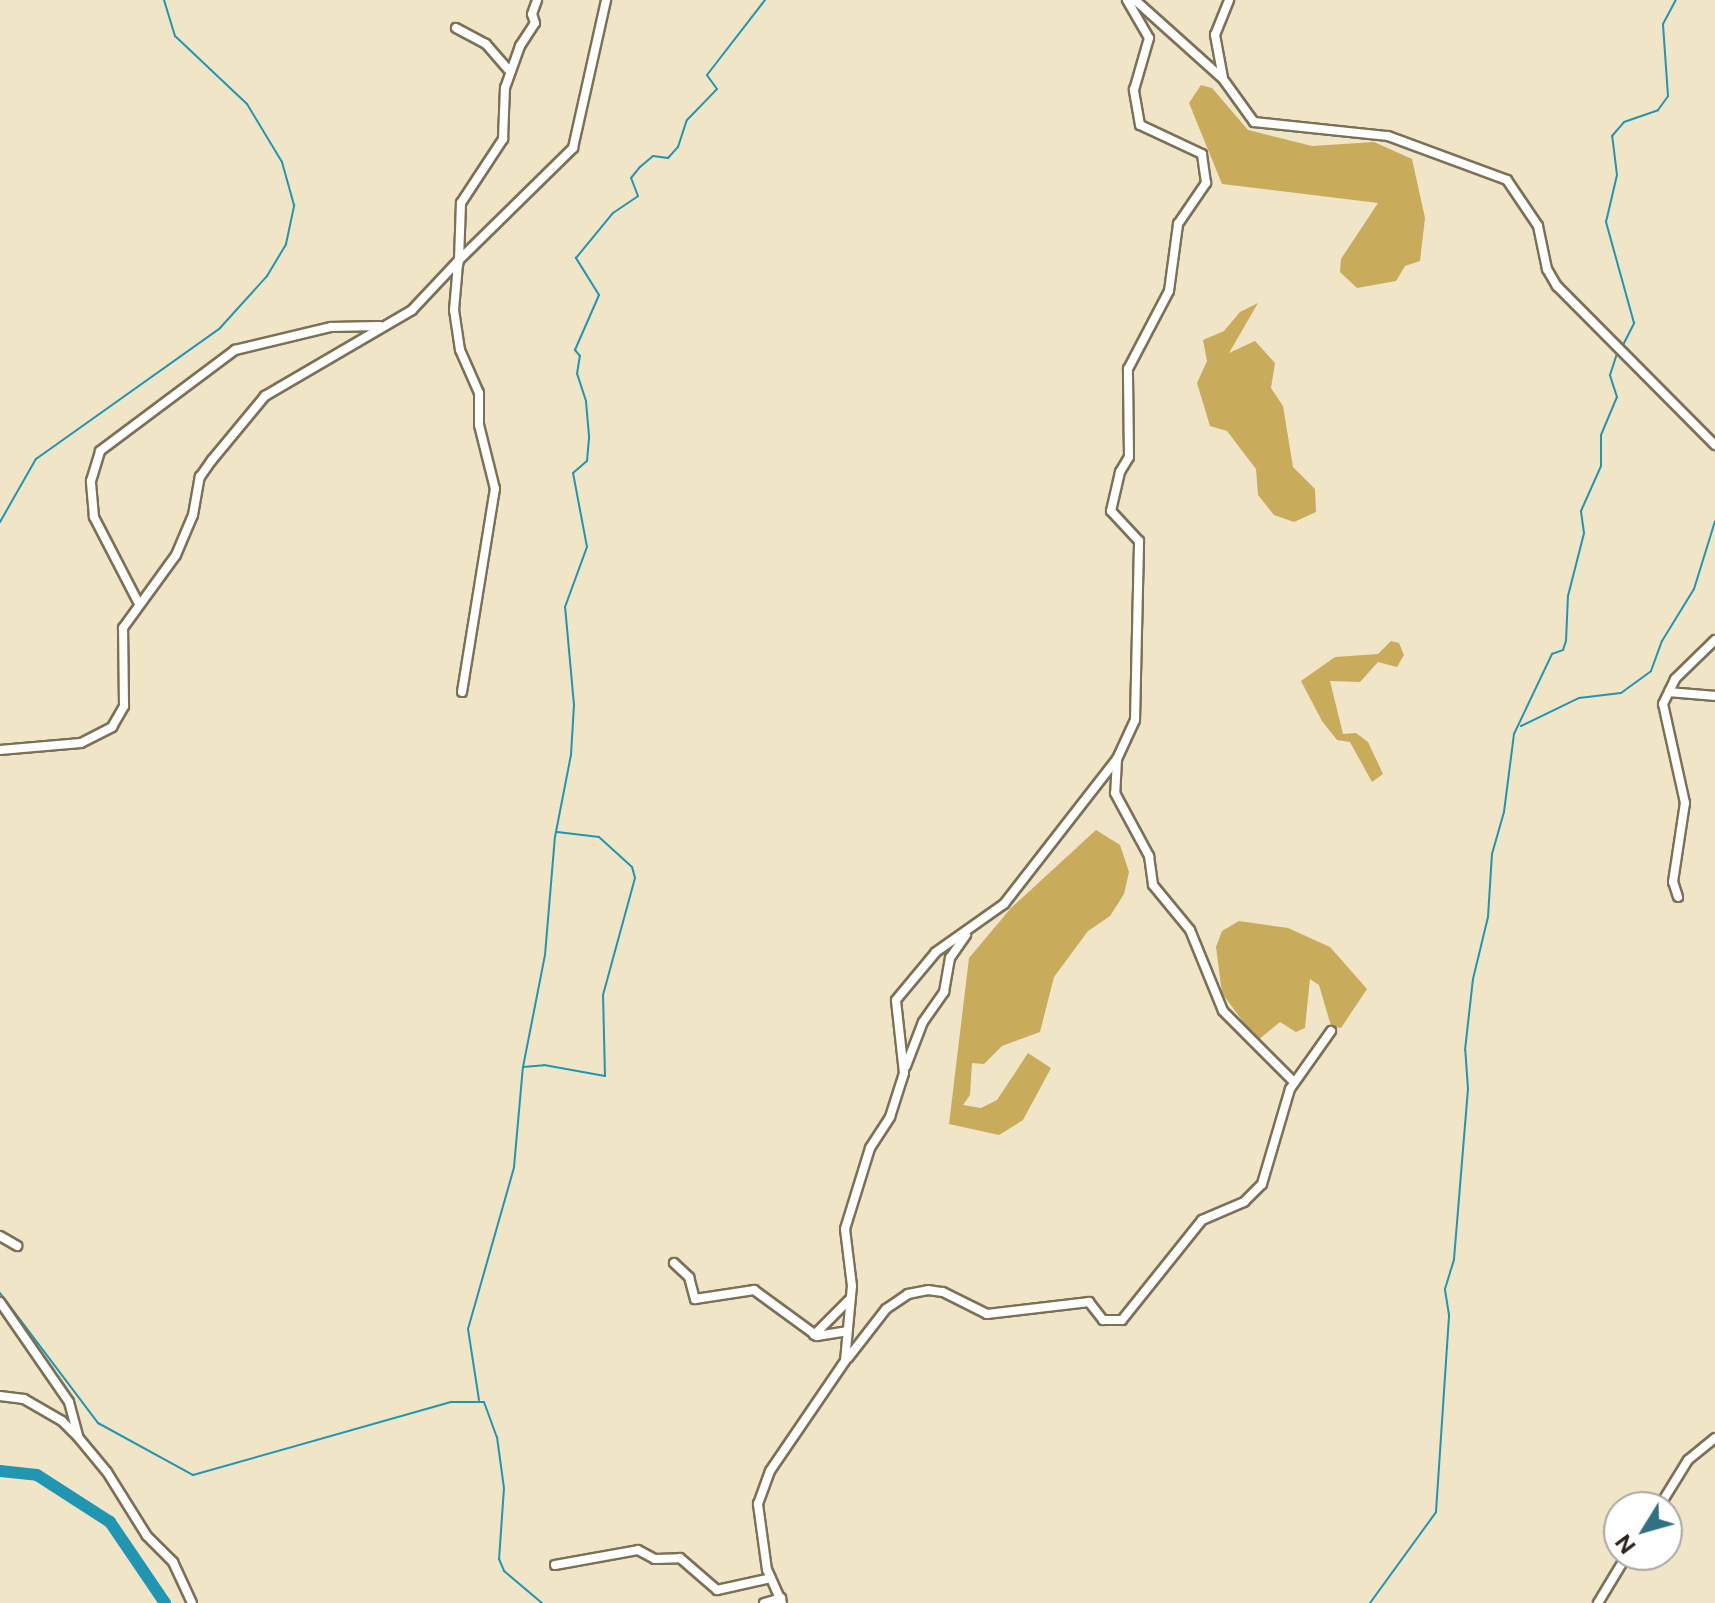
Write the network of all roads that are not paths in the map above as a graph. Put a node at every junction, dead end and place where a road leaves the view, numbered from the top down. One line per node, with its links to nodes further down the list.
1 (537, 0): 7 (street)
2 (606, 0): 9 (street)
3 (1127, 0): 18 (street)
4 (1135, 0): 8 (street)
5 (1229, 0): 8 (street)
6 (456, 28): 7 (street)
7 (510, 72): 9 (street)
8 (1223, 79): 11 (street)
9 (459, 260): 10 (street); 14 (street)
10 (385, 326): 12 (street); 12 (street)
11 (1715, 445)
12 (138, 603): 17 (street)
13 (1715, 640): 15 (street)
14 (462, 692)
15 (1669, 692): 16 (street); 19 (street)
16 (1715, 696)
17 (0, 750)
18 (1117, 759): 20 (street); 23 (street)
19 (1678, 897)
20 (971, 928): 22 (street); 22 (street)
21 (1331, 1031): 23 (street)
22 (904, 1073): 27 (street)
23 (1294, 1082): 31 (street)
24 (0, 1236): 25 (street)
25 (17, 1246)
26 (674, 1263): 30 (street)
27 (851, 1299): 29 (street); 30 (street)
28 (0, 1302): 33 (street)
29 (847, 1331): 30 (street); 31 (street)
30 (814, 1335)
31 (845, 1361): 38 (street)
32 (0, 1396): 33 (street)
33 (78, 1437): 40 (street)
34 (1715, 1438): 35 (street)
35 (1669, 1491)
36 (555, 1565): 38 (street)
37 (1617, 1571): 42 (street)
38 (771, 1578): 39 (street)
39 (781, 1601): 41 (street)
40 (192, 1603)
41 (764, 1603)
42 (1598, 1603)

